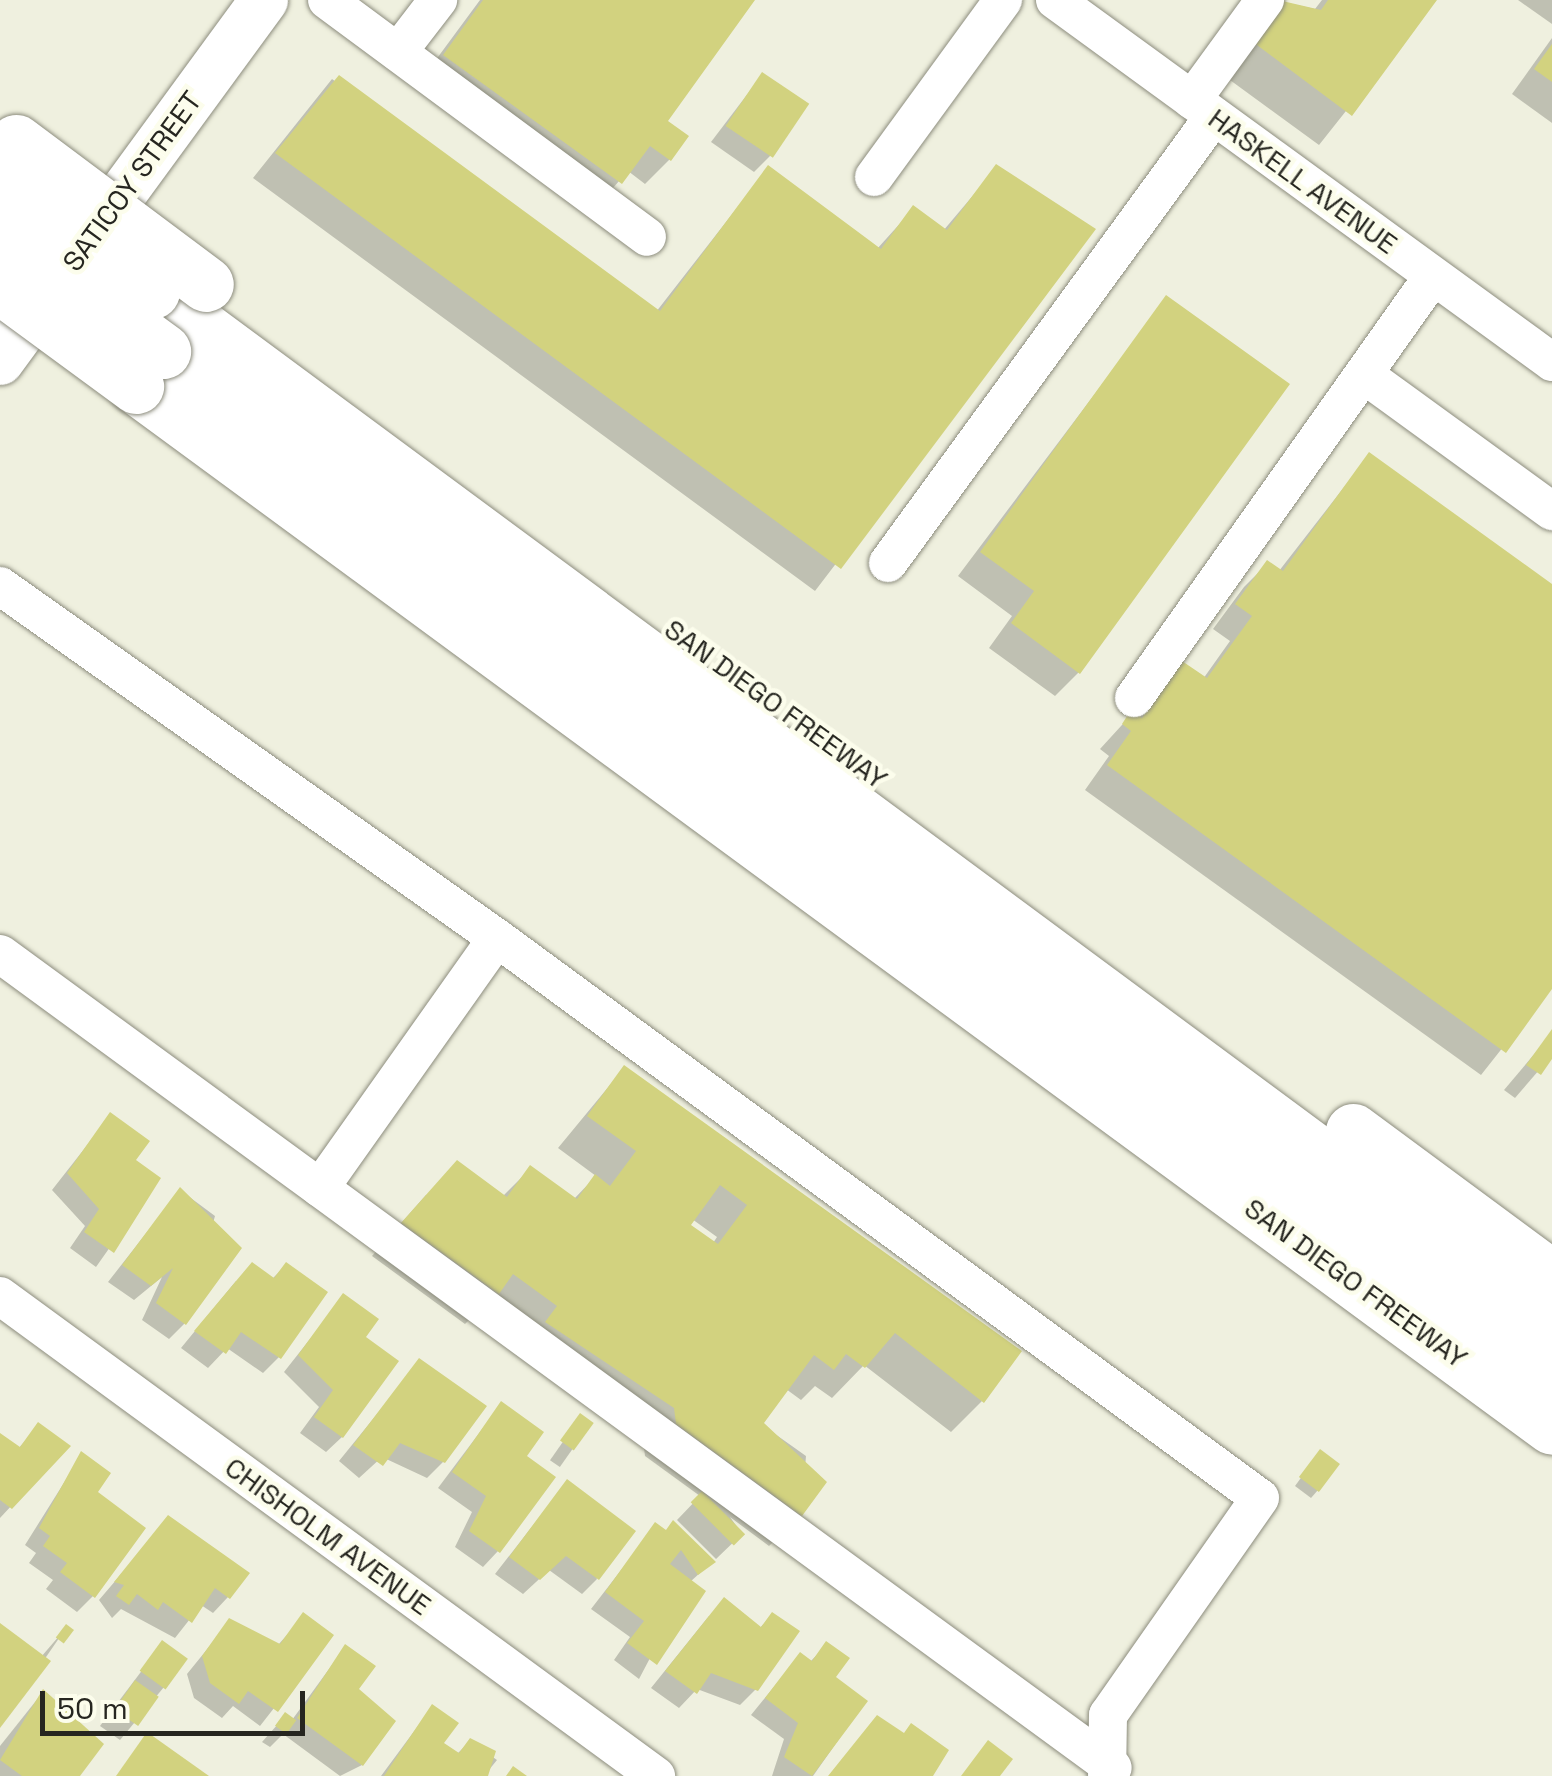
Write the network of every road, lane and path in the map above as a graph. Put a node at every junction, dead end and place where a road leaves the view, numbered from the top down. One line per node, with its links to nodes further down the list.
1 (264, 0): 16 (main road, SATICOY STREET)
2 (328, 0): 7 (street)
3 (438, 0): 7 (street)
4 (1003, 0): 10 (street)
5 (1055, 0): 8 (street, HASKELL AVENUE)
6 (1264, 0): 8 (street)
7 (398, 52): 12 (street)
8 (1203, 108): 13 (street, HASKELL AVENUE); 20 (street)
9 (5, 150): 15 (highway, SAN DIEGO FREEWAY, bridge)
10 (874, 178)
11 (0, 232): 15 (highway, bridge)
12 (646, 236)
13 (1434, 276): 17 (street, HASKELL AVENUE); 18 (street)
14 (0, 286): 15 (highway, SAN DIEGO FREEWAY, bridge)
15 (171, 333): 26 (highway, SAN DIEGO FREEWAY); 28 (highway); 29 (highway); 30 (highway, SAN DIEGO FREEWAY)
16 (0, 362)
17 (1552, 362)
18 (1366, 376): 19 (street); 22 (street)
19 (1552, 511)
20 (888, 563)
21 (0, 586): 23 (street)
22 (1134, 698)
23 (498, 938): 25 (street); 31 (street)
24 (0, 954): 25 (street)
25 (320, 1188): 31 (street)
26 (1552, 1278)
27 (0, 1296): 32 (street, CHISHOLM AVENUE)
28 (1552, 1326)
29 (1552, 1379)
30 (1552, 1426)
31 (1110, 1772)
32 (656, 1776)

